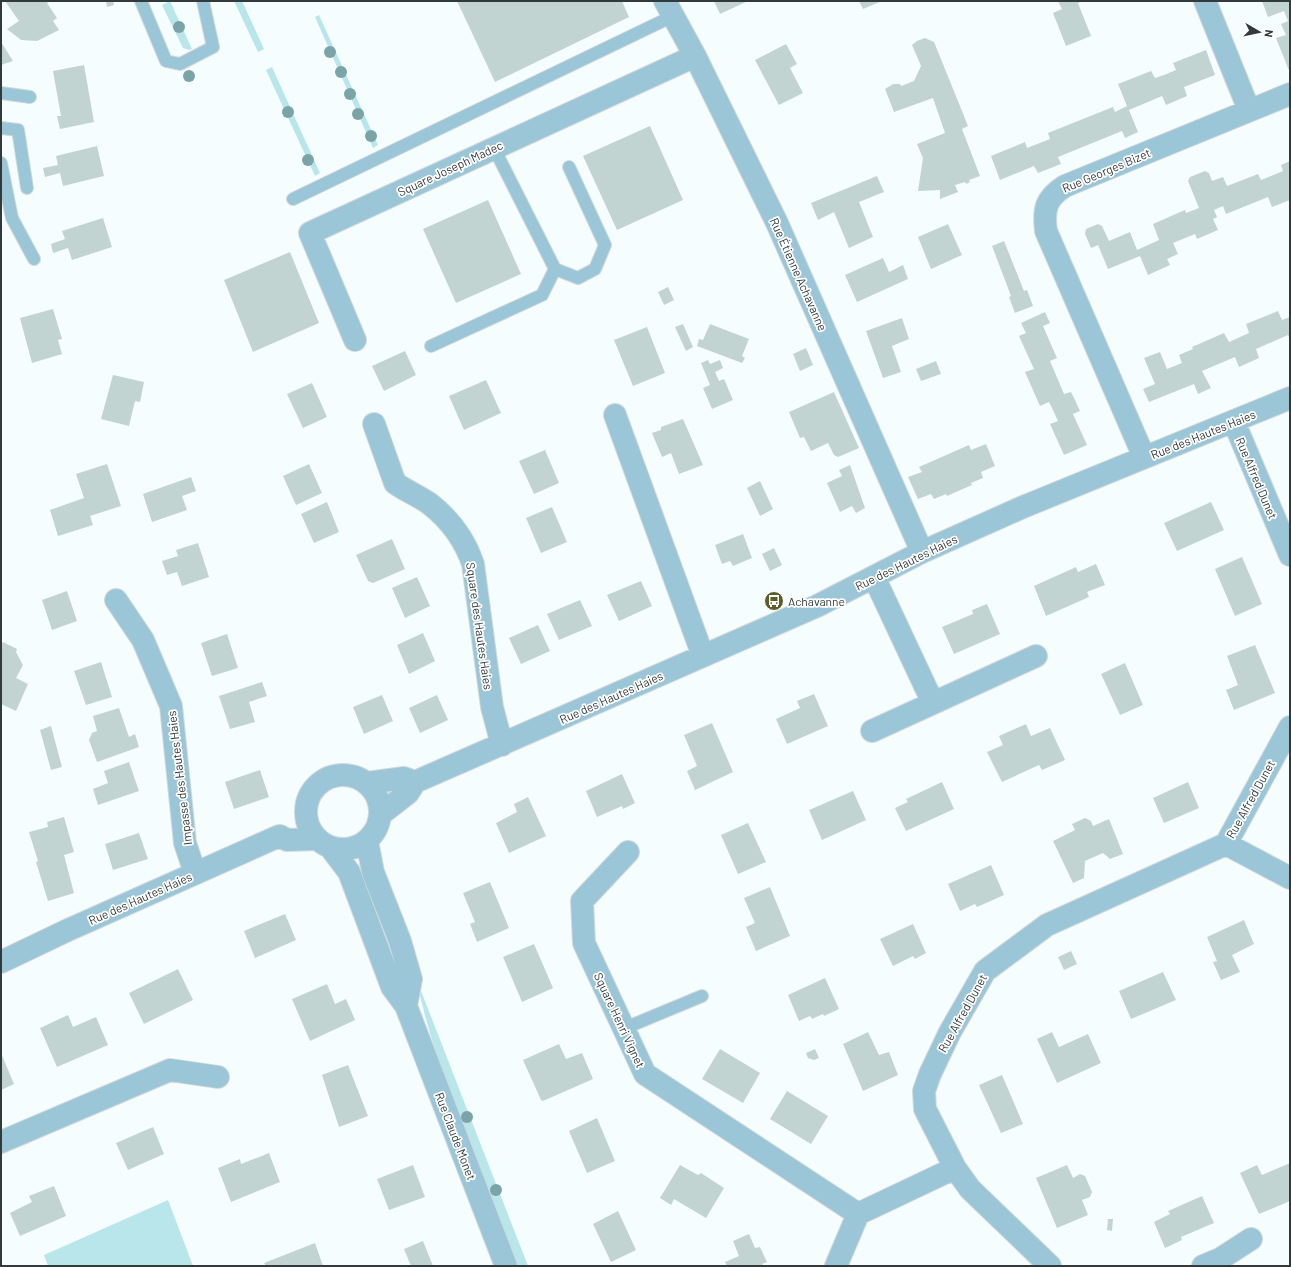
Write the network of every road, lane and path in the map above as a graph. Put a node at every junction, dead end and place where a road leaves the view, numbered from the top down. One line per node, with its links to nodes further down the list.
1 (141, 1): 2 (lane)
2 (203, 1)
3 (1205, 1): 9 (street)
4 (669, 9): 5 (street, Rue Étienne Achavanne); 15 (lane)
5 (695, 56): 11 (street, Square Joseph Madec); 25 (street, Rue Étienne Achavanne)
6 (1, 92): 8 (lane)
7 (1290, 94): 9 (street, Rue Georges Bizet)
8 (30, 97)
9 (1250, 110): 24 (street, Rue Georges Bizet)
10 (1, 128): 14 (lane)
11 (494, 148): 17 (lane); 18 (street, Square Joseph Madec)
12 (1, 163): 16 (lane)
13 (569, 167): 17 (lane)
14 (27, 188)
15 (293, 199)
16 (34, 259)
17 (555, 269): 19 (lane)
18 (355, 340)
19 (431, 346)
20 (1290, 398): 22 (street, Rue des Hautes Haies)
21 (615, 415): 29 (street)
22 (1234, 422): 24 (street, Rue des Hautes Haies); 26 (street, Rue Alfred Dunet)
23 (374, 424): 34 (street, Square des Hautes Haies)
24 (1144, 457): 25 (street, Rue des Hautes Haies)
25 (922, 552): 27 (street, Rue des Hautes Haies)
26 (1290, 555)
27 (874, 577): 29 (street, Rue des Hautes Haies); 31 (street)
28 (116, 600): 44 (street, Impasse des Hautes Haies)
29 (703, 656): 34 (street, Rue des Hautes Haies)
30 (1036, 656): 31 (street)
31 (933, 703): 33 (street)
32 (1290, 727): 42 (street, Rue Alfred Dunet)
33 (872, 731)
34 (502, 745): 35 (street, Rue des Hautes Haies)
35 (415, 782): 36 (street); 38 (street, Rue des Hautes Haies)
36 (367, 783): 37 (street); 38 (street)
37 (306, 813): 39 (street); 41 (street)
38 (381, 814): 40 (street)
39 (280, 836): 41 (street); 44 (street, Rue des Hautes Haies)
40 (367, 841): 41 (street); 48 (street)
41 (324, 843): 48 (street, Rue Claude Monet)
42 (1226, 844): 45 (street); 52 (street, Rue Alfred Dunet)
43 (628, 852): 49 (street, Square Henri Vignet)
44 (195, 873): 46 (street, Rue des Hautes Haies)
45 (1290, 878)
46 (1, 962)
47 (702, 996): 49 (lane)
48 (406, 1006): 55 (street, Rue Claude Monet)
49 (625, 1028): 53 (street, Square Henri Vignet)
50 (218, 1076): 51 (street)
51 (1, 1142)
52 (955, 1168): 53 (street); 57 (street, Rue Alfred Dunet)
53 (858, 1214): 56 (street)
54 (1251, 1239): 58 (street)
55 (506, 1266)
56 (836, 1266)
57 (1050, 1266)
58 (1203, 1266)

